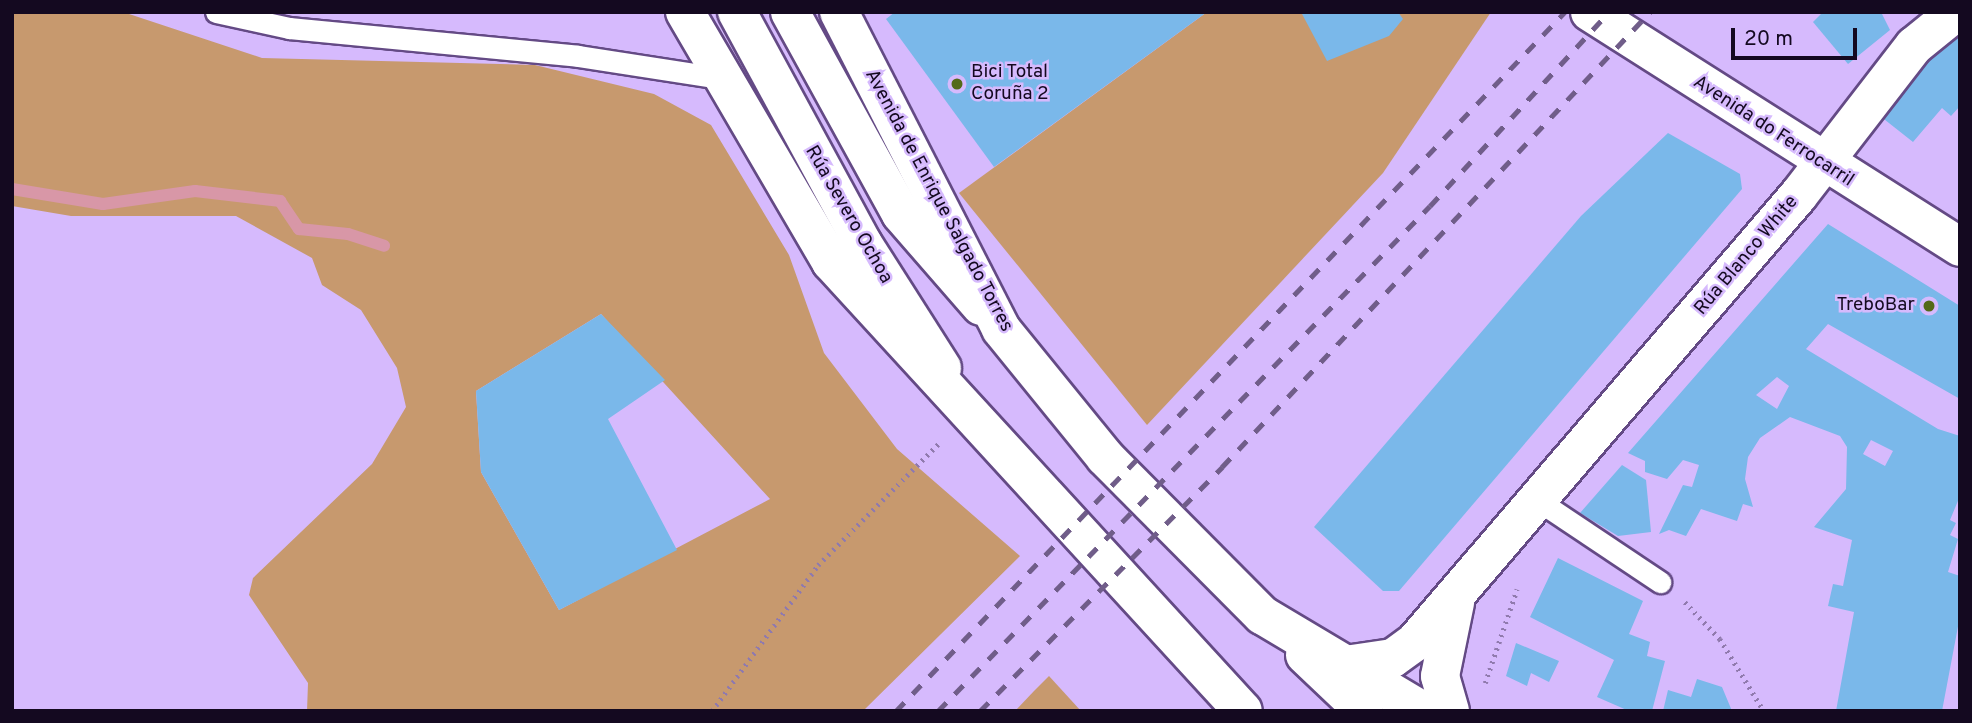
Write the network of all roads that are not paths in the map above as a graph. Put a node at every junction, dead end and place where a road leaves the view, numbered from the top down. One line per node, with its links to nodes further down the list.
1 (216, 12): 8 (lane)
2 (685, 12): 8 (main road)
3 (737, 12): 12 (main road, Rúa Severo Ochoa)
4 (790, 12): 11 (main road)
5 (839, 12): 11 (main road, Avenida de Enrique Salgado Torres)
6 (1590, 12): 9 (main road, Avenida do Ferrocarril)
7 (1956, 12): 9 (main road, Rúa Blanco White)
8 (720, 78): 12 (main road)
9 (1823, 166): 10 (main road, Avenida do Ferrocarril); 13 (main road, Rúa Blanco White)
10 (1960, 247)
11 (1001, 329): 16 (main road, Avenida de Enrique Salgado Torres)
12 (970, 412): 18 (main road)
13 (1539, 502): 14 (lane); 15 (main road, Rúa Blanco White)
14 (1660, 582)
15 (1460, 591): 17 (main road, Rúa Blanco White); 22 (main road, Rúa Blanco White)
16 (1262, 615): 17 (main road, Avenida de Enrique Salgado Torres); 20 (main road)
17 (1352, 664): 21 (main road, Avenida de Enrique Salgado Torres)
18 (1234, 698): 19 (main road)
19 (1264, 711)
20 (1364, 711)
21 (1423, 711)
22 (1450, 711)

